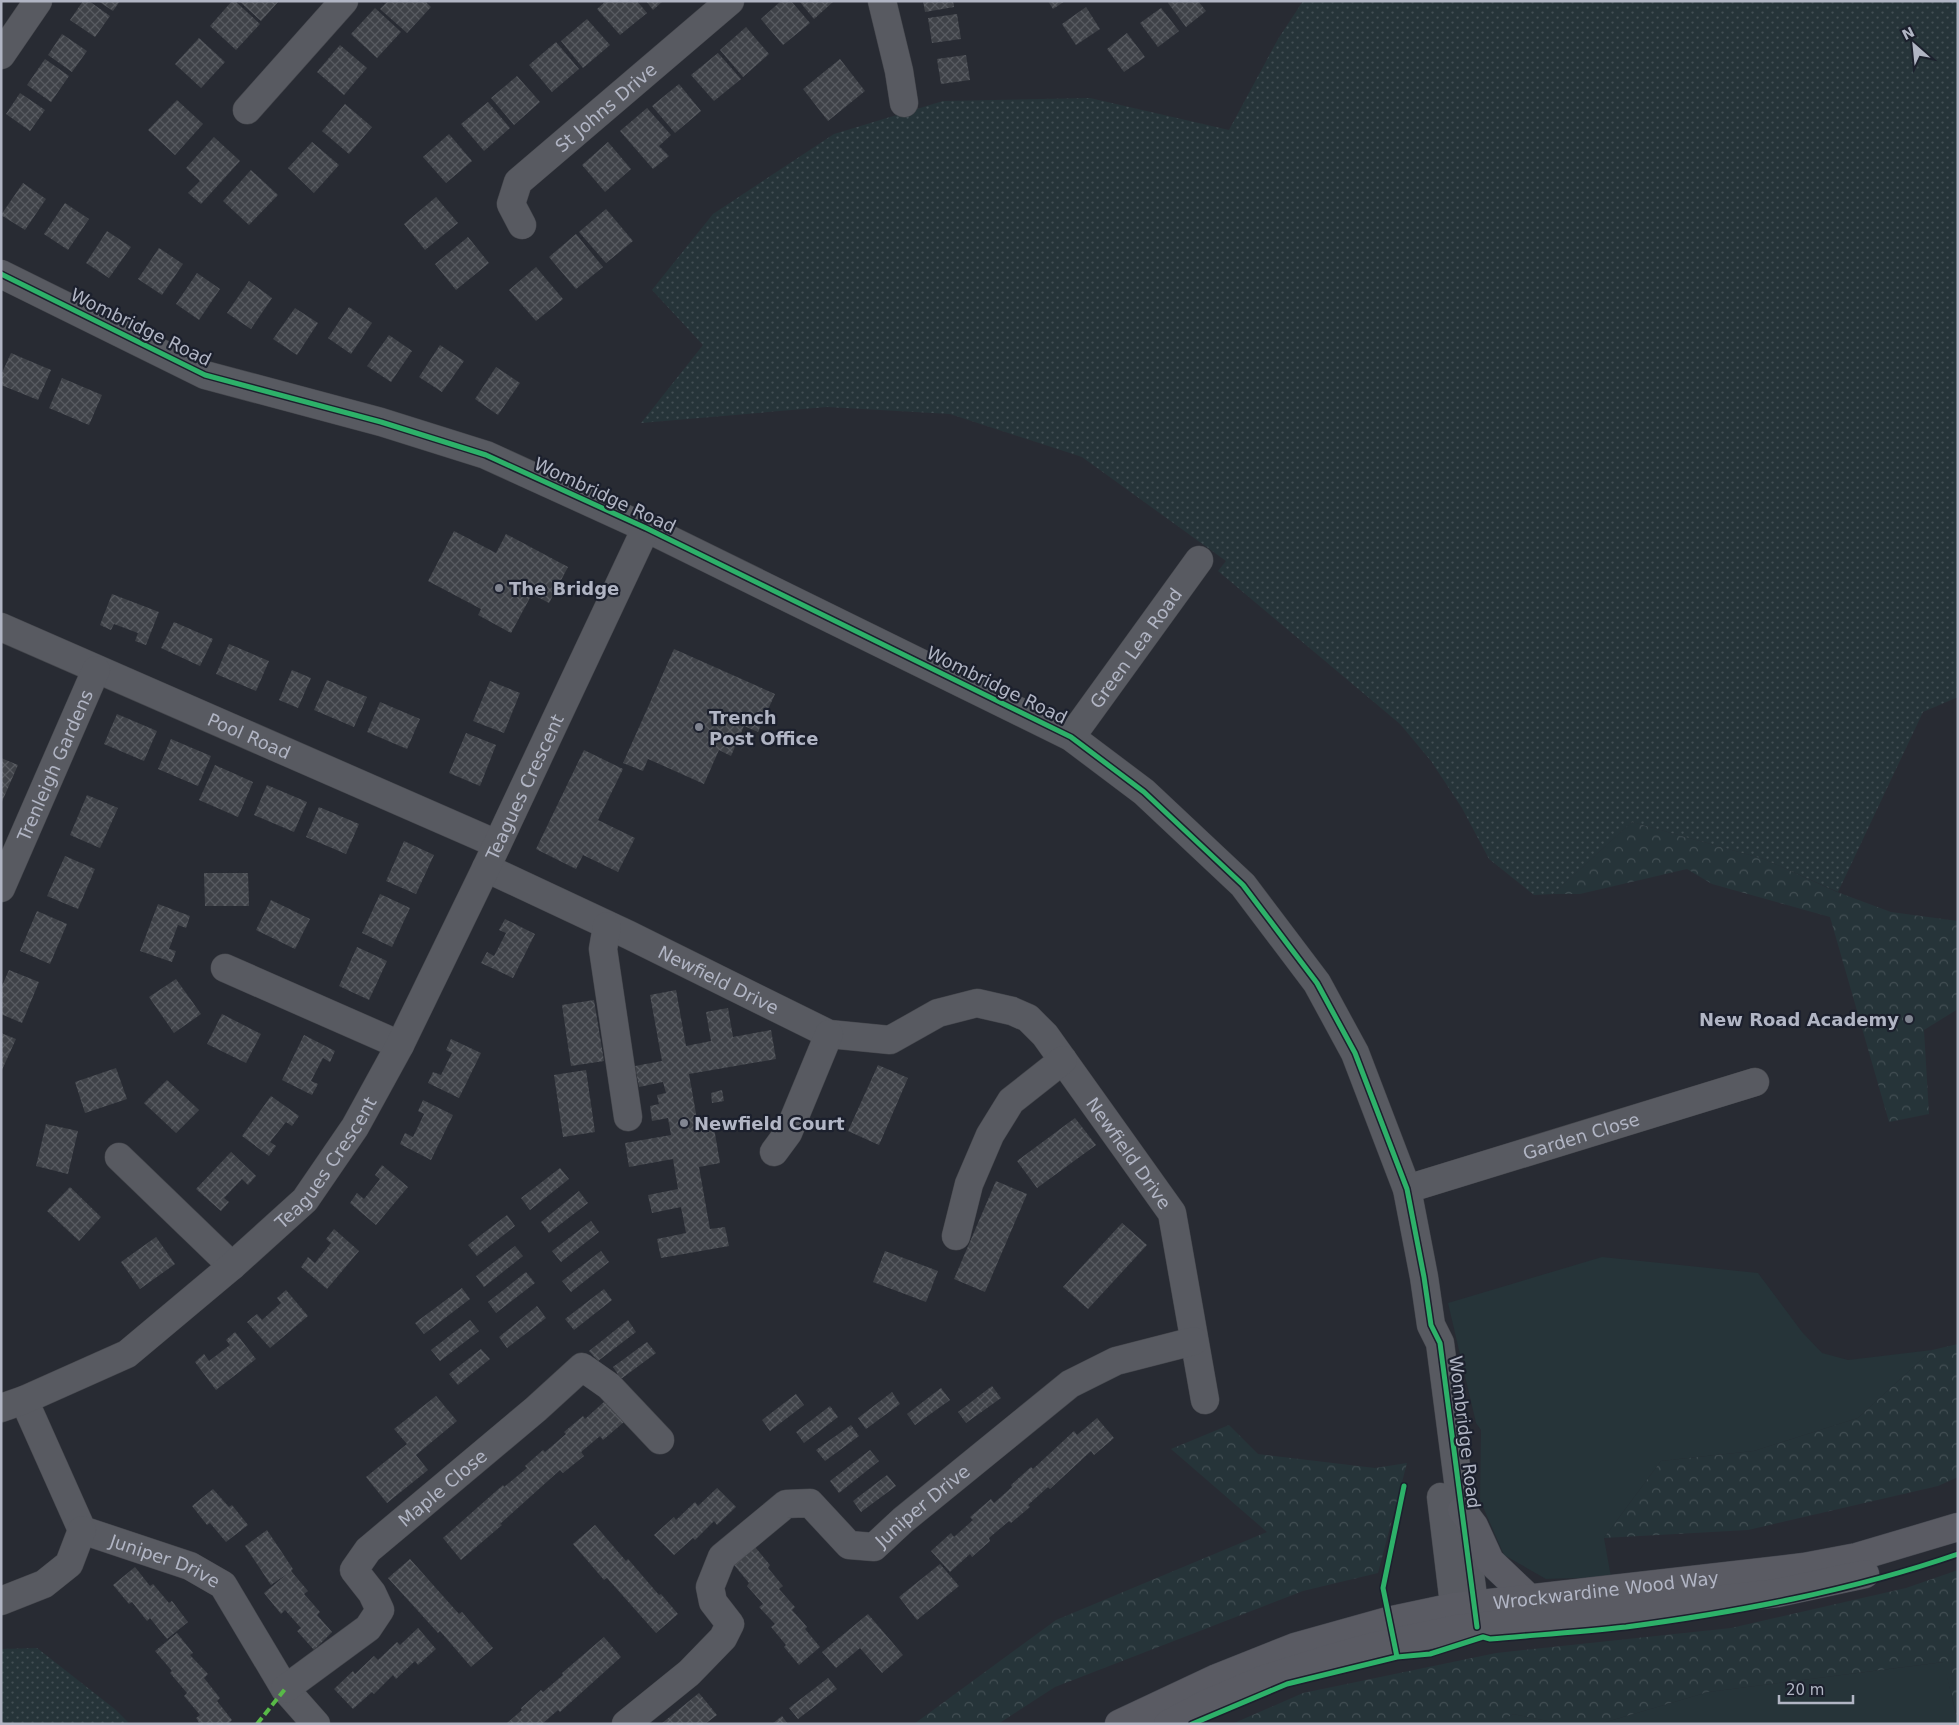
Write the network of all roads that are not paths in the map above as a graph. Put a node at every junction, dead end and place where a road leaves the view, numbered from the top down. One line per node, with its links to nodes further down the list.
1 (38, 1): 5 (street)
2 (344, 1): 7 (street)
3 (730, 1): 8 (street, St Johns Drive)
4 (882, 1): 6 (street)
5 (1, 55)
6 (904, 103)
7 (247, 110)
8 (522, 225)
9 (1, 274): 10 (street, Wombridge Road)
10 (646, 528): 14 (street, Wombridge Road); 15 (street, Teagues Crescent)
11 (1199, 560): 14 (street, Green Lea Road)
12 (1, 627): 13 (street, Pool Road)
13 (96, 670): 15 (street, Pool Road); 16 (street, Trenleigh Gardens)
14 (1071, 736): 26 (street, Wombridge Road)
15 (491, 856): 17 (street, Newfield Drive); 20 (street, Teagues Crescent)
16 (1, 888)
17 (607, 926): 19 (street, Newfield Drive); 23 (street)
18 (226, 968): 20 (street)
19 (829, 1034): 21 (street, Newfield Drive); 24 (street)
20 (400, 1045): 28 (street, Teagues Crescent)
21 (1062, 1060): 27 (street); 30 (street, Newfield Drive)
22 (1755, 1082): 26 (street, Garden Close)
23 (628, 1116)
24 (774, 1152)
25 (119, 1157): 28 (street)
26 (1407, 1189): 29 (street, Wombridge Road)
27 (956, 1236)
28 (232, 1266): 32 (street, Teagues Crescent)
29 (1431, 1325): 34 (street, Wombridge Road); 40 (street, Wombridge Road)
30 (1194, 1341): 31 (street, Newfield Drive); 43 (street, Juniper Drive)
31 (1205, 1400)
32 (12, 1404): 36 (street)
33 (660, 1440): 41 (street, Maple Close)
34 (1462, 1510): 38 (main road); 40 (street, Wombridge Road)
35 (1958, 1527): 38 (main road, Wrockwardine Wood Way)
36 (82, 1530): 39 (street); 41 (street, Juniper Drive)
37 (1958, 1546): 40 (main road, Wrockwardine Wood Way)
38 (1529, 1598): 40 (main road, Wrockwardine Wood Way)
39 (1, 1601)
40 (1466, 1617): 44 (main road, Wrockwardine Wood Way); 45 (main road, Wrockwardine Wood Way)
41 (285, 1688): 42 (street, Juniper Drive)
42 (316, 1724)
43 (626, 1724)
44 (1119, 1724)
45 (1168, 1724)

